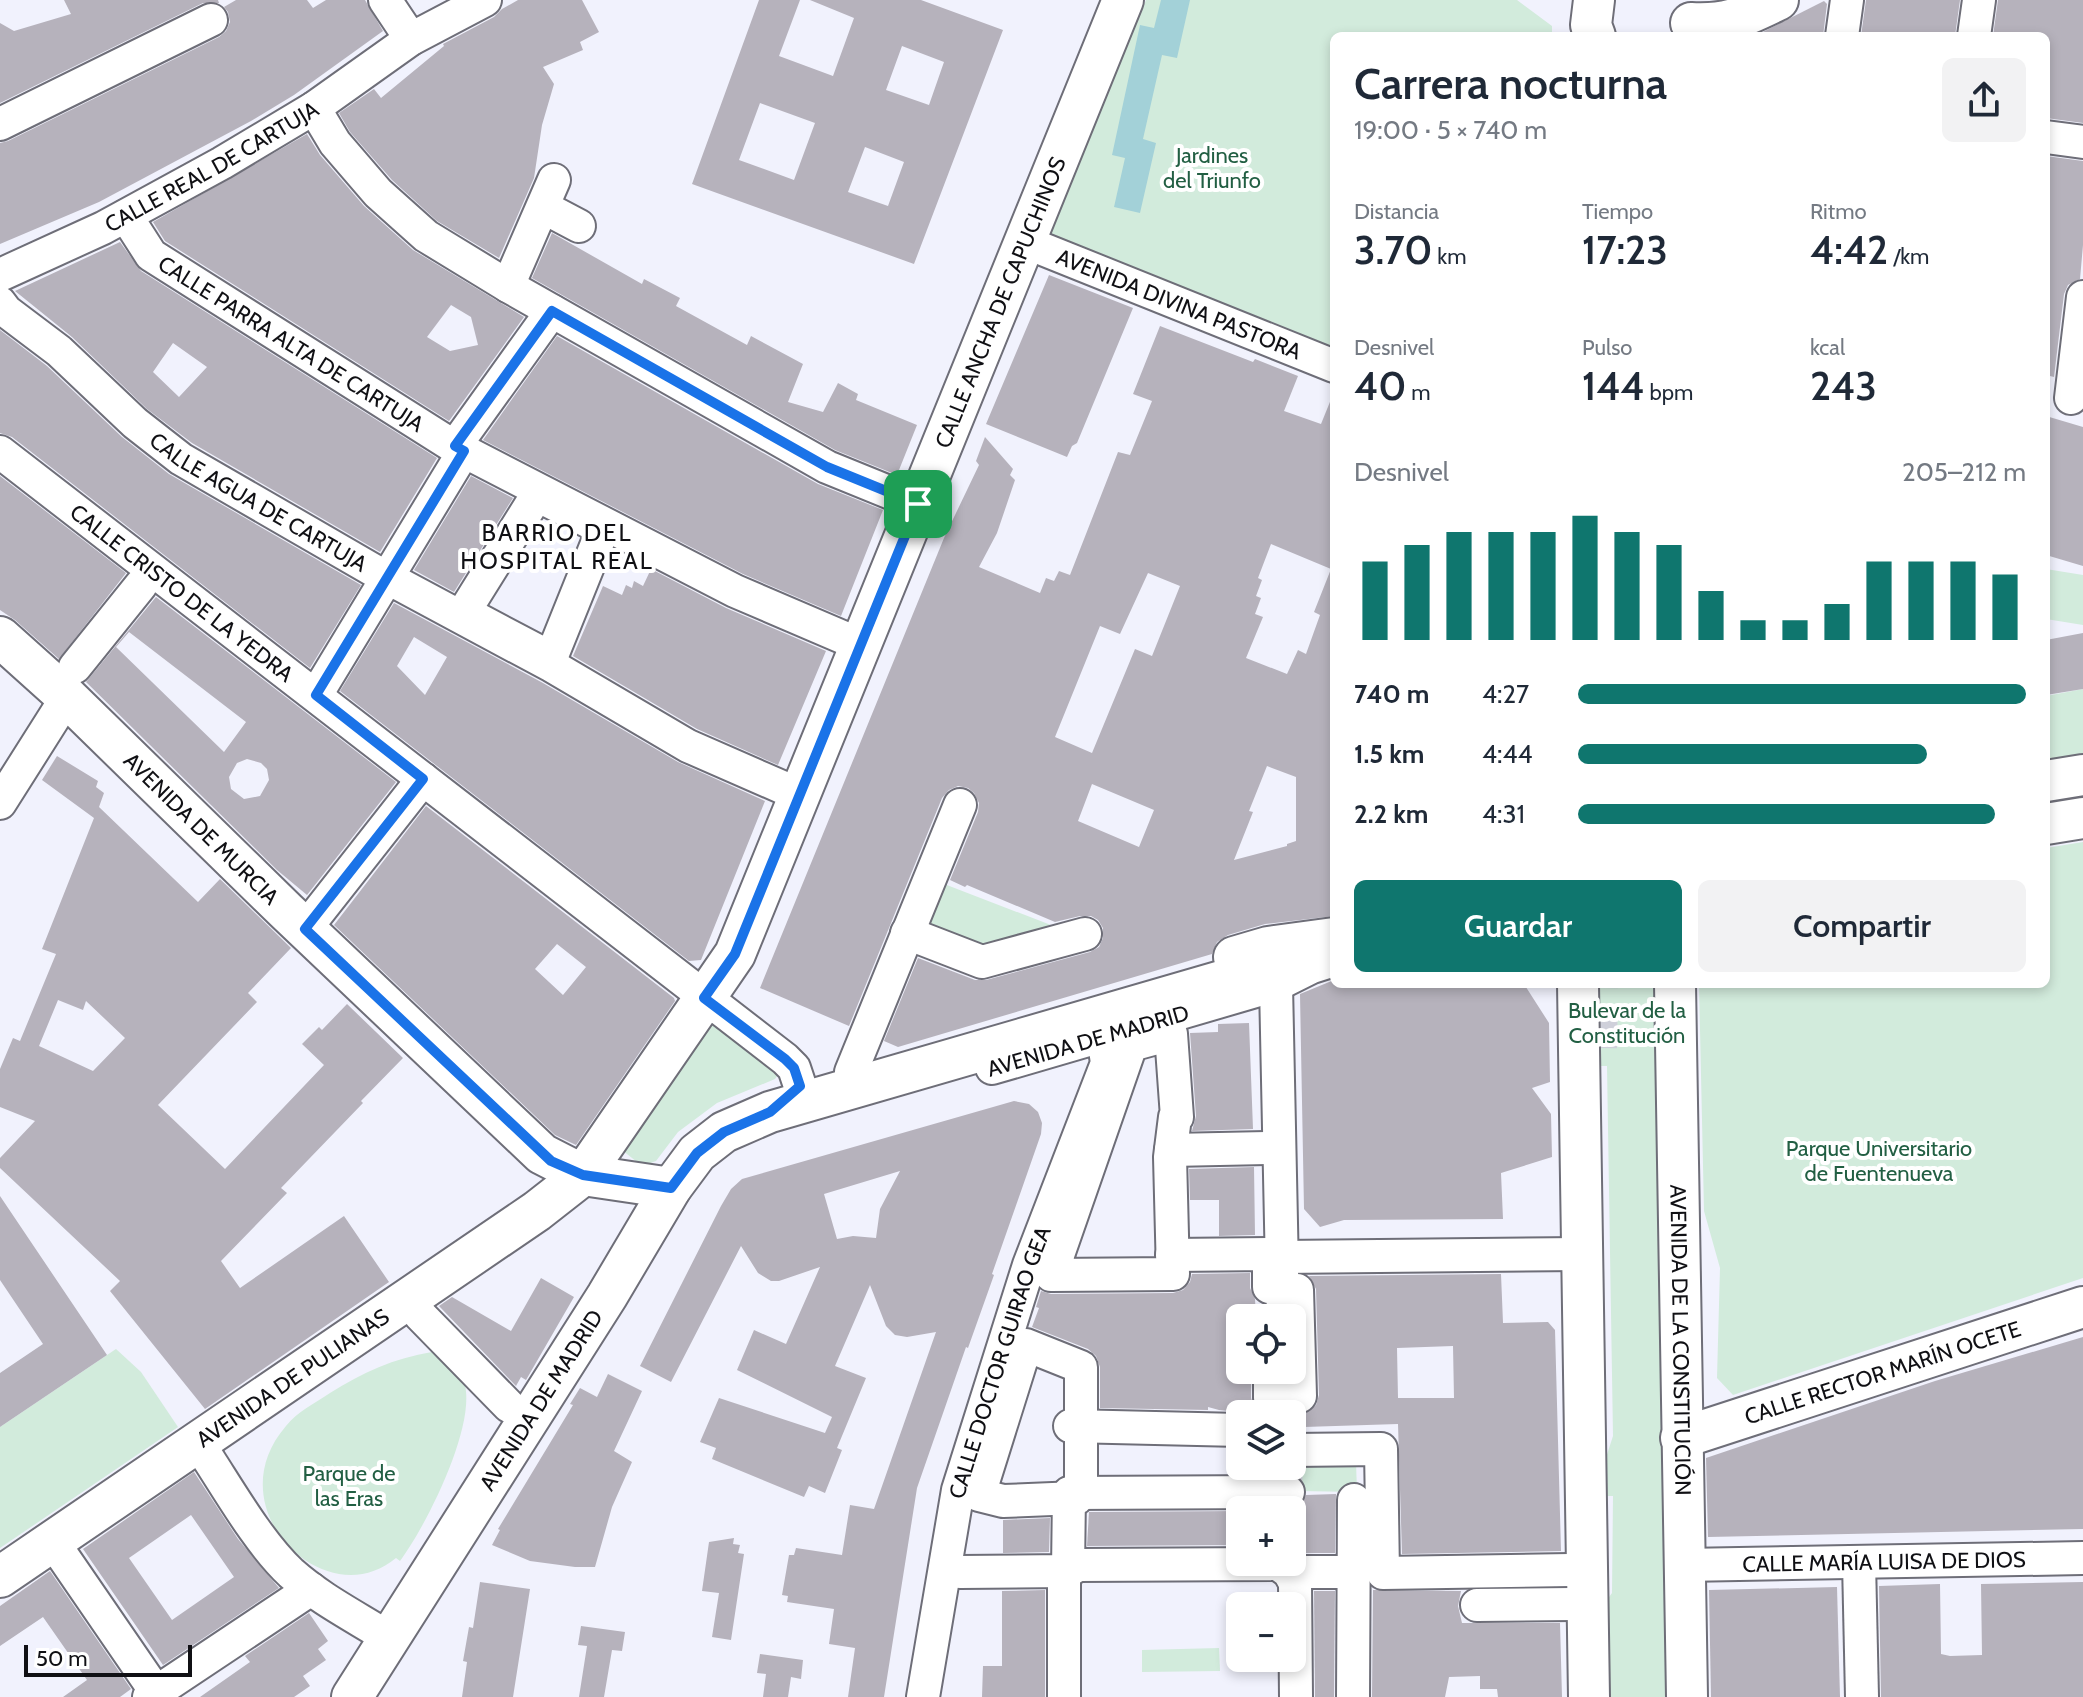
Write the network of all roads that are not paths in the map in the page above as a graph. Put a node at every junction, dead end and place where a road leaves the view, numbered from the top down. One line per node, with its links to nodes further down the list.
1 (385, 0): 12 (street)
2 (466, 0): 12 (street, CALLE REAL DE CARTUJA)
3 (485, 0): 12 (street, CALLE REAL DE CARTUJA)
4 (1123, 0): 19 (main road, CALLE ANCHA DE CAPUCHINOS)
5 (1778, 0): 9 (main road)
6 (1847, 0): 10 (street)
7 (1979, 0): 11 (street)
8 (211, 20): 14 (street)
9 (1689, 20)
10 (1843, 32)
11 (1975, 32)
12 (411, 39): 13 (street, CALLE REAL DE CARTUJA)
13 (314, 108): 17 (street, CALLE REAL DE CARTUJA); 21 (street)
14 (0, 124)
15 (2050, 138): 16 (street)
16 (2083, 142)
17 (126, 216): 20 (street, CALLE REAL DE CARTUJA); 27 (street, CALLE PARRA ALTA DE CARTUJA)
18 (579, 226): 21 (street)
19 (1025, 242): 25 (street, AVENIDA DIVINA PASTORA); 29 (main road, CALLE ANCHA DE CAPUCHINOS)
20 (0, 275)
21 (508, 286): 24 (street)
22 (2083, 297): 26 (street)
23 (0, 303): 31 (street, CALLE AGUA DE CARTUJA)
24 (552, 311): 27 (street); 29 (street)
25 (1330, 364)
26 (2067, 396)
27 (459, 448): 30 (street, CALLE PARRA ALTA DE CARTUJA); 31 (street)
28 (0, 452): 38 (street, CALLE CRISTO DE LA YEDRA)
29 (918, 504): 35 (main road, CALLE ANCHA DE CAPUCHINOS)
30 (609, 526): 35 (street, CALLE PARRA ALTA DE CARTUJA); 36 (street)
31 (386, 577): 36 (street, CALLE AGUA DE CARTUJA); 38 (street)
32 (141, 585): 37 (street)
33 (464, 612): 33 (street)
34 (0, 637): 37 (main road, AVENIDA DE MURCIA)
35 (861, 645): 42 (main road, CALLE ANCHA DE CAPUCHINOS)
36 (552, 666): 42 (street, CALLE AGUA DE CARTUJA)
37 (71, 682): 45 (street); 49 (main road, AVENIDA DE MURCIA)
38 (316, 695): 40 (street, CALLE CRISTO DE LA YEDRA)
39 (2083, 775): 41 (main road)
40 (423, 779): 49 (street); 57 (street, CALLE CRISTO DE LA YEDRA)
41 (2050, 780)
42 (800, 795): 57 (main road, CALLE ANCHA DE CAPUCHINOS)
43 (2083, 795): 44 (main road)
44 (2050, 800)
45 (0, 803)
46 (960, 805): 50 (street)
47 (2083, 818): 48 (main road)
48 (2050, 823)
49 (305, 929): 64 (main road, AVENIDA DE MURCIA)
50 (907, 933): 51 (street); 60 (street)
51 (1085, 934)
52 (1330, 939): 60 (main road, AVENIDA DE MADRID)
53 (1330, 961): 54 (street, AVENIDA DE MADRID)
54 (1273, 976): 58 (street, AVENIDA DE MADRID); 61 (main road, AVENIDA DE MADRID); 68 (street)
55 (1578, 988): 66 (main road)
56 (1675, 988): 78 (main road, AVENIDA DE LA CONSTITUCIÓN)
57 (704, 998): 61 (street, CALLE CRISTO DE LA YEDRA); 64 (main road, AVENIDA DE PULIANAS)
58 (1103, 1036): 61 (street, AVENIDA DE MADRID); 102 (street, CALLE DOCTOR GUIRAO GEA)
59 (1597, 1066): 74 (main road)
60 (851, 1072): 61 (main road, AVENIDA DE MADRID)
61 (772, 1106): 65 (main road, AVENIDA DE MADRID)
62 (1267, 1148): 63 (street)
63 (1171, 1150): 67 (street); 67 (street)
64 (583, 1175): 65 (main road, AVENIDA DE MURCIA); 79 (main road, AVENIDA DE PULIANAS)
65 (671, 1188): 99 (main road, AVENIDA DE MADRID)
66 (1581, 1249): 68 (street); 74 (main road)
67 (1172, 1255): 68 (street)
68 (1282, 1258): 69 (street); 70 (street); 73 (street)
69 (1273, 1304)
70 (1283, 1304)
71 (2083, 1307): 78 (main road, CALLE RECTOR MARÍN OCETE)
72 (420, 1315): 75 (street)
73 (1282, 1386)
74 (1583, 1396): 106 (main road)
75 (509, 1406)
76 (1076, 1426): 77 (street); 82 (street); 82 (street)
77 (1226, 1430)
78 (1681, 1438): 88 (main road, AVENIDA DE LA CONSTITUCIÓN)
79 (198, 1443): 84 (main road, AVENIDA DE PULIANAS); 96 (street)
80 (1306, 1450): 97 (street)
81 (1288, 1489): 82 (street)
82 (1073, 1495): 91 (street)
83 (1354, 1500): 93 (street)
84 (53, 1542): 95 (main road, AVENIDA DE PULIANAS); 100 (street)
85 (2083, 1558): 86 (street, CALLE MARÍA LUISA DE DIOS)
86 (1859, 1562): 88 (street, CALLE MARÍA LUISA DE DIOS); 108 (street)
87 (1226, 1564): 91 (street)
88 (1684, 1565): 107 (main road, AVENIDA DE LA CONSTITUCIÓN)
89 (1306, 1568): 93 (street)
90 (1570, 1570): 97 (street)
91 (1068, 1571): 92 (street); 103 (street)
92 (960, 1572)
93 (1353, 1572): 105 (street)
94 (1292, 1576): 104 (street)
95 (0, 1577)
96 (311, 1589): 99 (street); 100 (street)
97 (1476, 1590): 98 (street)
98 (1572, 1604)
99 (389, 1638): 101 (main road, AVENIDA DE MADRID)
100 (152, 1694)
101 (352, 1697)
102 (923, 1697)
103 (1064, 1697)
104 (1296, 1697)
105 (1353, 1697)
106 (1589, 1697)
107 (1687, 1697)
108 (1862, 1697)

